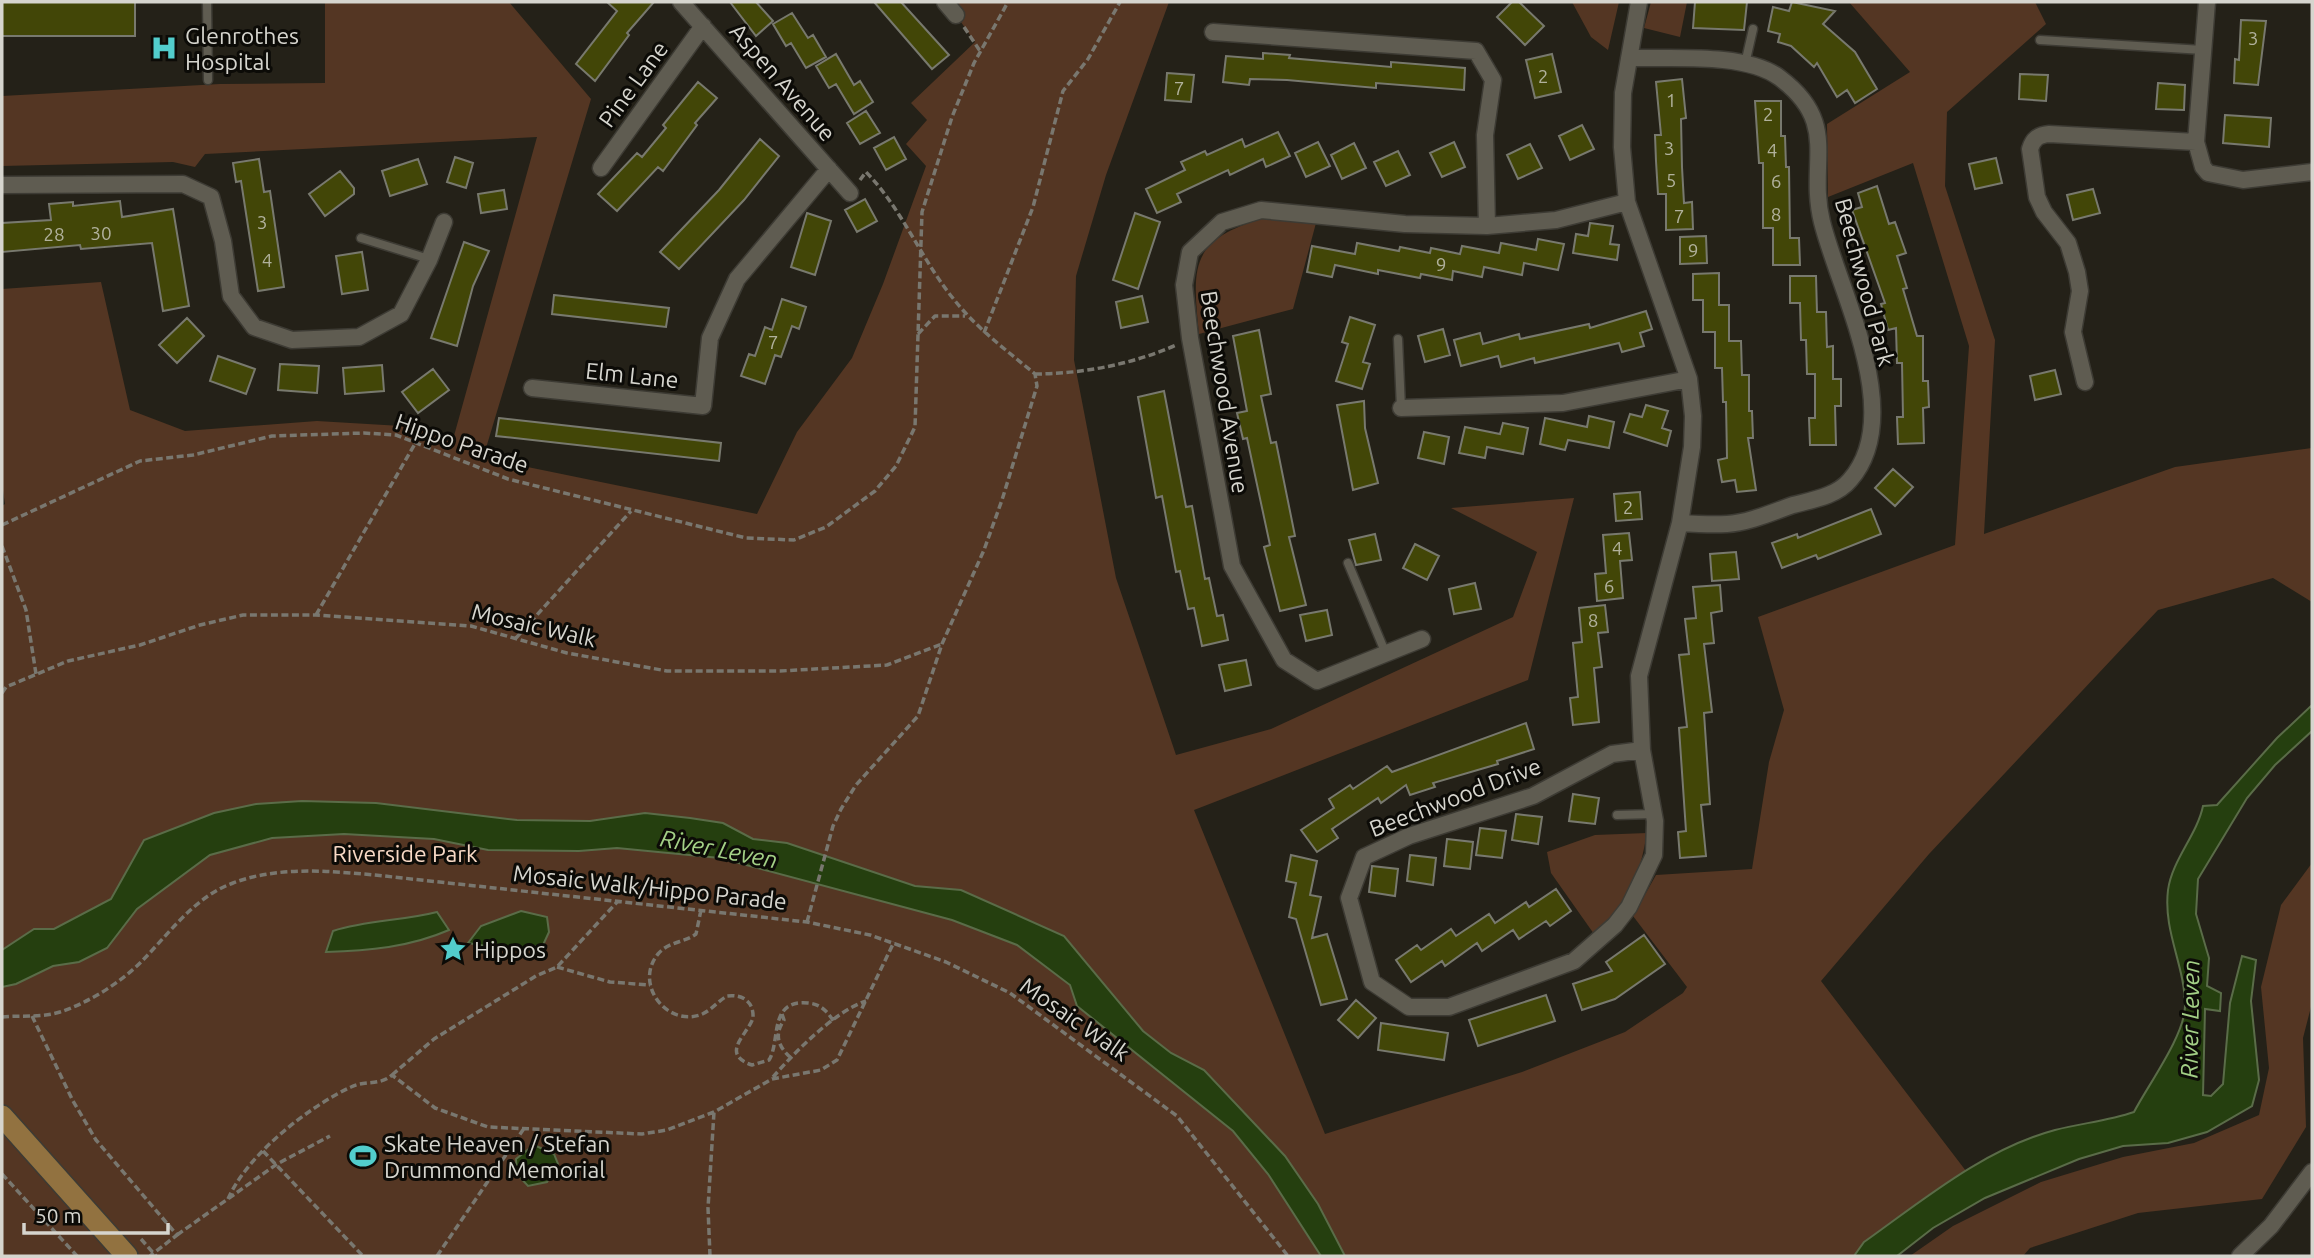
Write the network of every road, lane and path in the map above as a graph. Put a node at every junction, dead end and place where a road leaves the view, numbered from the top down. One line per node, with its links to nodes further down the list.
1 (207, 2): 17 (lane)
2 (681, 2): 9 (street, Aspen Avenue)
3 (945, 2): 8 (street)
4 (1008, 2): 14 (path, Hippo Parade)
5 (1120, 2): 31 (path)
6 (1639, 2): 15 (street, Beechwood Drive)
7 (2207, 2): 13 (street)
8 (956, 15): 14 (path)
9 (703, 26): 19 (street, Pine Lane); 20 (street, Aspen Avenue)
10 (1753, 29): 16 (lane)
11 (1213, 32): 26 (street)
12 (2040, 40): 13 (lane)
13 (2203, 50): 18 (street)
14 (980, 51): 28 (path, Hippo Parade)
15 (1629, 58): 16 (street, Beechwood Park); 24 (street, Beechwood Drive)
16 (1744, 65): 42 (street, Beechwood Park)
17 (208, 80)
18 (2196, 142): 21 (street); 37 (street)
19 (601, 168)
20 (829, 169): 23 (street, Aspen Avenue); 38 (street, Elm Lane)
21 (2312, 172)
22 (2, 185): 29 (street)
23 (850, 193): 28 (path)
24 (1627, 202): 26 (street, Beechwood Avenue); 36 (street, Beechwood Drive)
25 (444, 222): 29 (street)
26 (1487, 226): 33 (street, Beechwood Avenue)
27 (362, 238): 29 (lane)
28 (921, 250): 30 (path); 32 (path, Hippo Parade)
29 (429, 260)
30 (968, 317): 31 (path); 32 (path)
31 (984, 333): 35 (path)
32 (918, 334): 41 (path, Hippo Parade)
33 (1190, 338): 35 (path); 50 (street, Beechwood Avenue)
34 (1398, 340): 39 (lane)
35 (1035, 374): 49 (path)
36 (1689, 379): 39 (street); 42 (street, Beechwood Drive)
37 (2085, 382)
38 (532, 388)
39 (1401, 408)
40 (416, 442): 41 (path, Hippo Parade); 43 (path, Hippo Parade); 46 (path)
41 (631, 511): 47 (path)
42 (1679, 523): 53 (street, Beechwood Drive)
43 (2, 525)
44 (2, 546): 51 (path)
45 (1348, 563): 50 (lane)
46 (316, 615): 47 (path, Mosaic Walk); 51 (path, Mosaic Walk)
47 (516, 638): 49 (path, Mosaic Walk)
48 (1422, 639): 50 (street, Beechwood Avenue)
49 (942, 644): 58 (path)
50 (1386, 653)
51 (36, 674): 52 (path, Mosaic Walk)
52 (3, 689)
53 (1642, 750): 54 (street, Beechwood Drive); 54 (street, Beechwood Drive)
54 (1654, 814): 55 (lane)
55 (1617, 815)
56 (619, 900): 57 (path, Mosaic Walk/Hippo Parade); 60 (path); 64 (path, Mosaic Walk/Hippo Parade)
57 (701, 910): 58 (path, Mosaic Walk/Hippo Parade); 61 (path)
58 (807, 922): 59 (path, Mosaic Walk)
59 (894, 942): 62 (path); 88 (path, Mosaic Walk)
60 (557, 967): 61 (path); 68 (path)
61 (650, 985): 63 (path)
62 (866, 1001): 66 (path); 69 (path)
63 (782, 1014): 66 (path); 67 (path)
64 (32, 1016): 65 (path); 81 (path)
65 (2, 1017)
66 (834, 1022): 67 (path)
67 (790, 1057): 69 (path)
68 (392, 1075): 70 (path); 74 (path)
69 (772, 1079): 72 (path)
70 (383, 1082): 71 (path); 76 (path)
71 (389, 1085)
72 (714, 1112): 74 (path); 87 (path)
73 (2, 1116): 84 (main road)
74 (525, 1127): 86 (path)
75 (330, 1136): 77 (path)
76 (263, 1151): 77 (path); 80 (path)
77 (277, 1164): 80 (path); 85 (path)
78 (2312, 1172): 89 (street)
79 (2, 1174): 83 (path)
80 (228, 1199): 81 (path)
81 (177, 1235): 82 (path)
82 (152, 1255)
83 (77, 1256)
84 (127, 1256)
85 (363, 1256)
86 (437, 1256)
87 (710, 1256)
88 (1288, 1256)
89 (2239, 1256)

